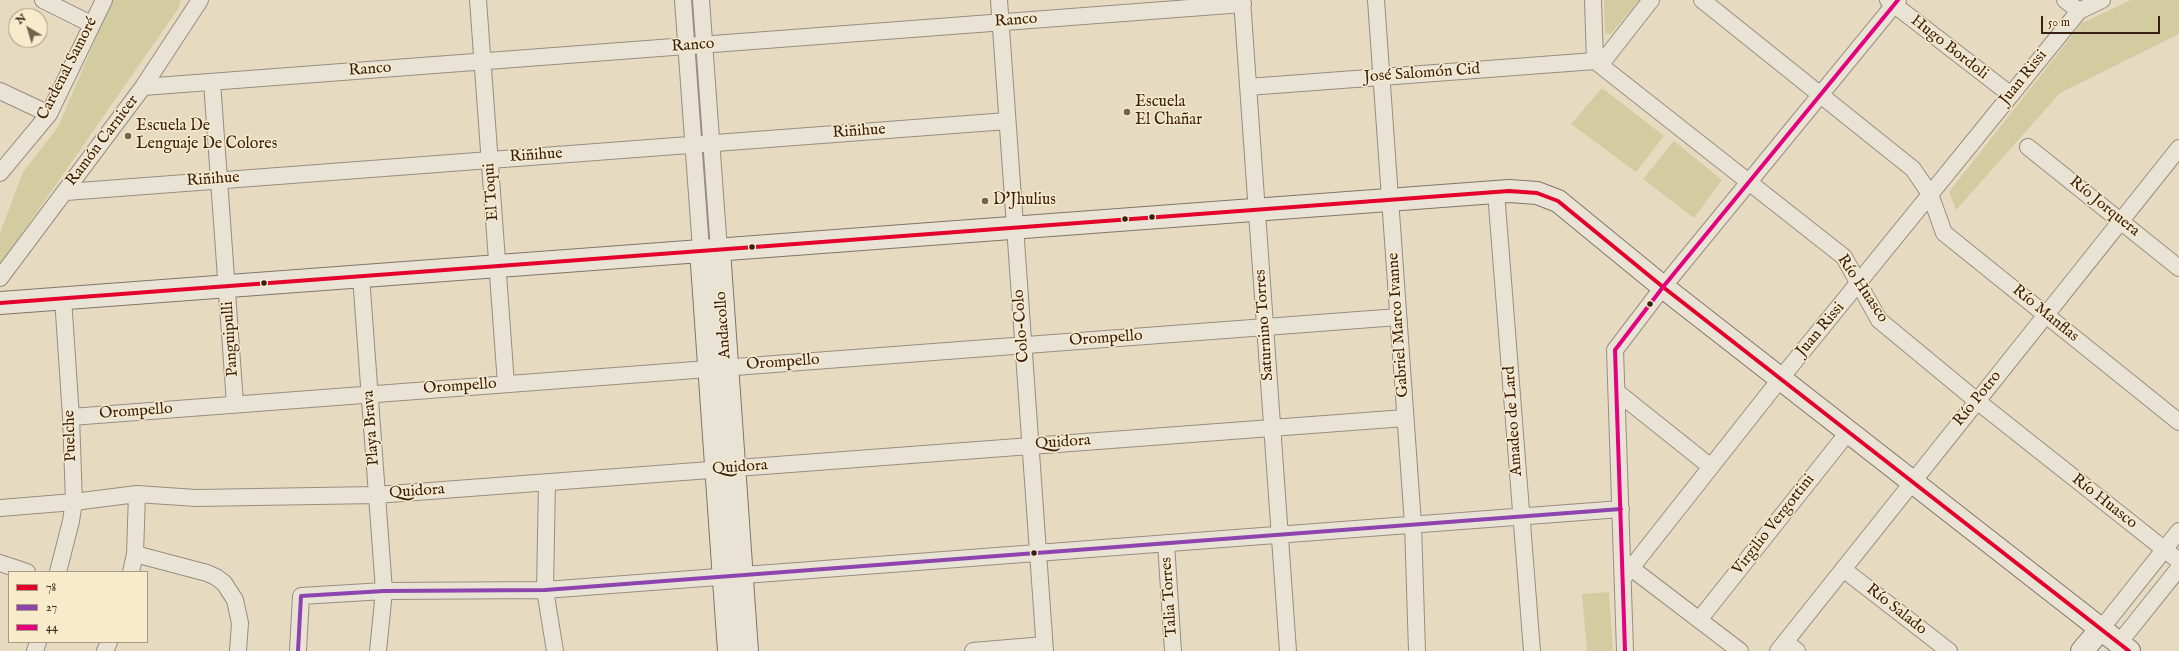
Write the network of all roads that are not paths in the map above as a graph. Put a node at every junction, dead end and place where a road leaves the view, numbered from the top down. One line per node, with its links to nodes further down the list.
1 (43, 0): 18 (street)
2 (104, 0): 18 (street, Cardenal Samoré)
3 (200, 0): 25 (street, Ramón Carnicer)
4 (478, 0): 21 (street, El Toqui)
5 (684, 0): 20 (street, Andacollo)
6 (701, 0): 19 (street, Andacollo)
7 (999, 0): 17 (street, Colo-Colo)
8 (1376, 0): 23 (street, Gabriel Marco Ivanne)
9 (1593, 0): 22 (street)
10 (1652, 0): 22 (street)
11 (1702, 0): 28 (street, Río Manflas)
12 (2065, 0): 16 (street)
13 (2102, 0): 16 (street, Juan Rissi)
14 (1242, 2): 17 (street, Ranco); 26 (street, Saturnino Torres)
15 (1893, 2): 28 (street); 29 (street, Hugo Bordoli)
16 (2079, 11): 29 (street, Juan Rissi)
17 (1000, 23): 19 (street, Ranco); 31 (street, Colo-Colo)
18 (91, 24): 30 (street, Cardenal Samoré)
19 (704, 45): 20 (street, Ranco); 32 (street, Andacollo)
20 (687, 46): 21 (street, Ranco); 33 (street, Andacollo)
21 (482, 62): 24 (street, Ranco); 36 (street, El Toqui)
22 (1598, 62): 23 (street, José Salomón Cid); 39 (street, Río Huasco)
23 (1382, 77): 26 (street, José Salomón Cid); 43 (street, Gabriel Marco Ivanne)
24 (212, 82): 25 (street, Ranco); 38 (street, Panguipulli)
25 (143, 87): 40 (street, Ramón Carnicer)
26 (1248, 87): 44 (street, Saturnino Torres)
27 (0, 91): 30 (street)
28 (1821, 95): 39 (street); 42 (street, Río Manflas)
29 (2011, 95): 42 (street, Juan Rissi)
30 (49, 114): 37 (street, Cardenal Samoré)
31 (1007, 121): 32 (street, Riñihue); 46 (street, Colo-Colo)
32 (711, 143): 33 (street, Riñihue); 47 (street, Andacollo)
33 (694, 144): 36 (street, Riñihue); 47 (street, Andacollo)
34 (2028, 147): 45 (street, Río Jorquera)
35 (2179, 148): 45 (street, Río Potro)
36 (490, 160): 38 (street, Riñihue); 48 (street, El Toqui)
37 (0, 173)
38 (219, 180): 40 (street, Riñihue); 53 (street, Panguipulli)
39 (1750, 183): 52 (street, Río Huasco); 54 (street)
40 (66, 192): 51 (street, Ramón Carnicer)
41 (1496, 192): 43 (street); 54 (street); 83 (street, Amadeo de Lard)
42 (1930, 194): 52 (street, Juan Rissi); 57 (street, Río Manflas)
43 (1390, 200): 44 (street); 58 (street, Gabriel Marco Ivanne)
44 (1257, 210): 46 (street); 59 (street, Saturnino Torres)
45 (2120, 221): 49 (street, Río Jorquera); 57 (street, Río Potro)
46 (1015, 228): 47 (street); 60 (street, Colo-Colo)
47 (710, 250): 48 (street); 61 (street, Andacollo)
48 (498, 266): 50 (street); 63 (street, El Toqui)
49 (2179, 268)
50 (361, 276): 53 (street); 65 (street, Playa Brava)
51 (0, 278)
52 (1860, 283): 62 (street, Juan Rissi); 66 (street, Río Huasco)
53 (228, 286): 55 (street); 67 (street, Panguipulli)
54 (1663, 287): 62 (street); 64 (street)
55 (63, 298): 56 (street); 68 (street, Puelche)
56 (0, 303)
57 (2046, 315): 66 (street, Río Potro); 70 (street, Río Manflas)
58 (1398, 317): 59 (street, Orompello); 69 (street, Gabriel Marco Ivanne)
59 (1265, 327): 60 (street, Orompello); 71 (street, Saturnino Torres)
60 (1023, 345): 61 (street, Orompello); 73 (street, Colo-Colo)
61 (718, 368): 63 (street, Orompello); 75 (street, Andacollo)
62 (1781, 378): 72 (street); 74 (street, Juan Rissi)
63 (506, 384): 65 (street, Orompello)
64 (1617, 392): 74 (street); 82 (street)
65 (369, 394): 67 (street, Orompello); 79 (street, Playa Brava)
66 (1977, 401): 77 (street, Río Potro); 88 (street, Río Huasco)
67 (235, 404): 68 (street, Orompello)
68 (71, 417): 80 (street, Puelche)
69 (1405, 418): 71 (street, Quidora); 84 (street, Gabriel Marco Ivanne)
70 (2179, 422)
71 (1272, 428): 73 (street, Quidora); 86 (street, Saturnino Torres)
72 (1849, 431): 77 (street); 102 (street, Virgilio Vergottini)
73 (1030, 446): 75 (street, Quidora); 89 (street, Colo-Colo)
74 (1711, 467): 98 (street, Juan Rissi)
75 (725, 469): 76 (street, Quidora); 99 (street, Andacollo)
76 (547, 482): 79 (street, Quidora); 100 (street)
77 (1912, 482): 94 (street, Río Potro); 103 (street)
78 (137, 494): 79 (street, Quidora); 80 (street, Quidora); 90 (street)
79 (376, 495): 101 (street, Playa Brava)
80 (74, 502): 81 (street, Quidora); 96 (street, Puelche)
81 (0, 508)
82 (1621, 509): 83 (street); 98 (street)
83 (1521, 516): 84 (street); 117 (street, Amadeo de Lard)
84 (1413, 524): 86 (street); 116 (street, Gabriel Marco Ivanne)
85 (2179, 530): 88 (street)
86 (1280, 534): 87 (street); 115 (street, Saturnino Torres)
87 (1166, 543): 89 (street); 114 (street, Talia Torres)
88 (2164, 549): 91 (street, Río Huasco); 103 (street)
89 (1038, 553): 99 (street); 104 (street, Colo-Colo)
90 (135, 554): 97 (street); 107 (street)
91 (2179, 561)
92 (0, 563): 95 (street)
93 (2179, 568): 106 (street)
94 (1843, 569): 105 (street, Río Potro); 120 (street, Río Salado)
95 (24, 571)
96 (58, 571)
97 (131, 571)
98 (1627, 572): 102 (street); 118 (street)
99 (733, 576): 100 (street); 111 (street, Andacollo); 112 (street, Andacollo)
100 (545, 590): 101 (street); 110 (street)
101 (384, 591): 108 (street); 109 (street, Playa Brava)
102 (1699, 620): 119 (street)
103 (2101, 629): 106 (street); 121 (street)
104 (1044, 648): 113 (street)
105 (1786, 648)
106 (2120, 648)
107 (238, 651)
108 (298, 651)
109 (378, 651)
110 (555, 651)
111 (729, 651)
112 (747, 651)
113 (973, 651)
114 (1173, 651)
115 (1288, 651)
116 (1417, 651)
117 (1532, 651)
118 (1626, 651)
119 (1740, 651)
120 (1948, 651)
121 (2082, 651)

